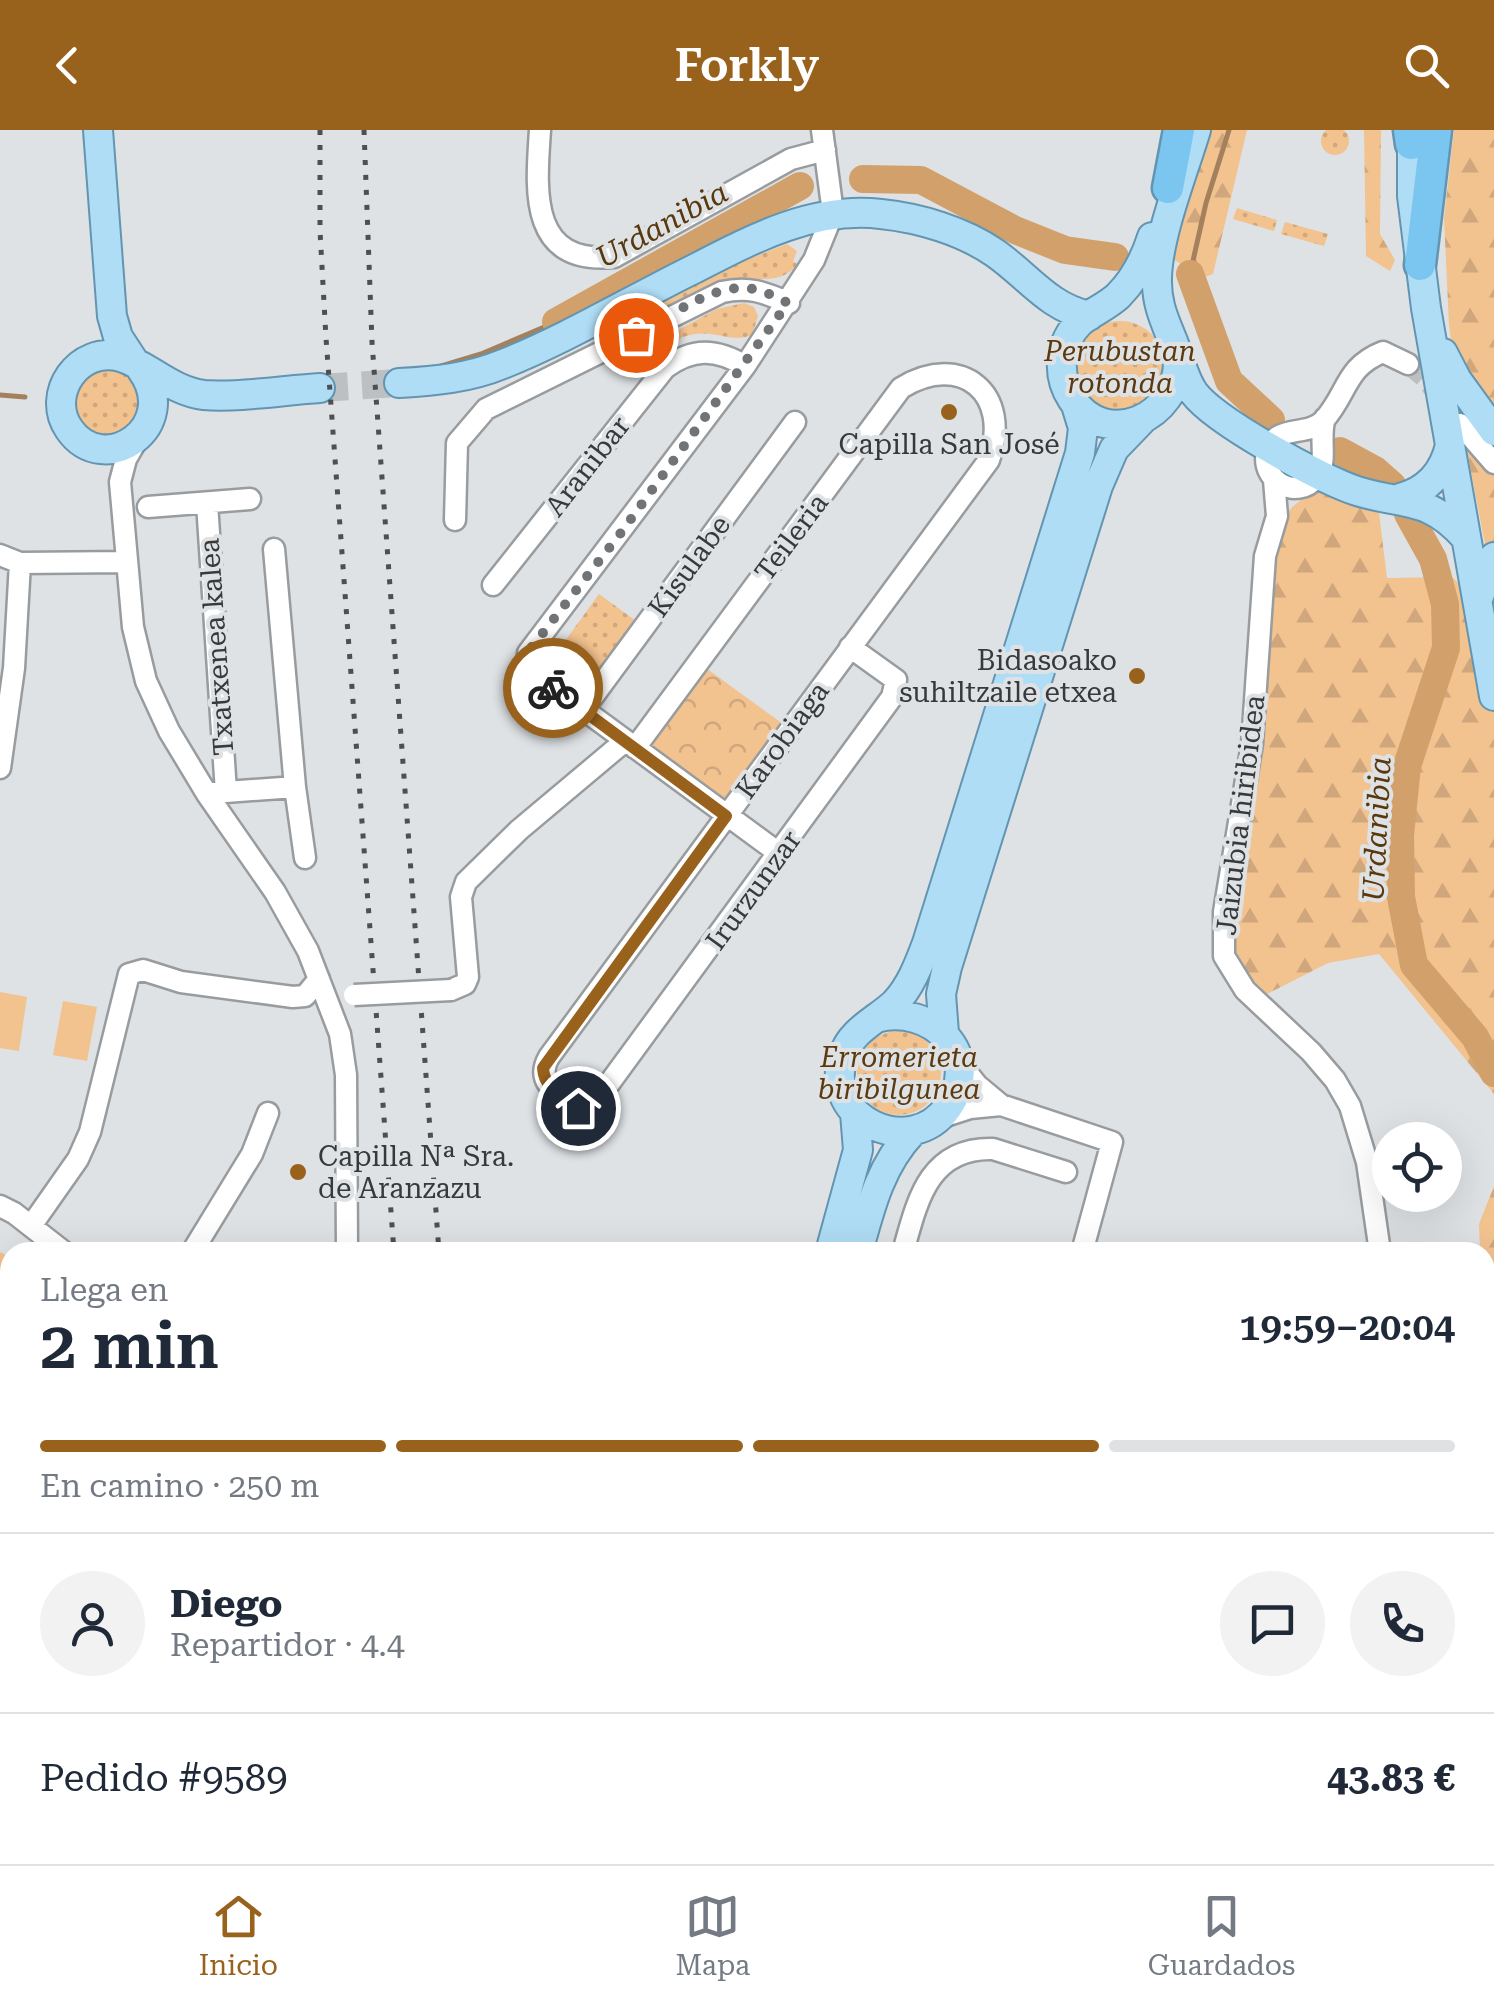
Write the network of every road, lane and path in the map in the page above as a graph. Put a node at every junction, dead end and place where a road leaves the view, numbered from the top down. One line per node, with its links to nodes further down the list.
1 (98, 130): 12 (main road)
2 (540, 130): 6 (street)
3 (1179, 130): 7 (highway)
4 (1194, 130): 7 (main road); 15 (main road)
5 (1417, 134): 9 (highway)
6 (823, 140): 8 (street)
7 (1168, 188): 13 (main road)
8 (834, 214): 10 (main road); 11 (street); 22 (main road)
9 (1420, 265): 14 (main road)
10 (1042, 295): 13 (main road); 16 (main road)
11 (788, 303): 21 (street); 46 (street)
12 (111, 305): 17 (main road); 20 (main road)
13 (1094, 313): 15 (main road); 16 (main road)
14 (1430, 326): 32 (main road); 34 (main road)
15 (1165, 328): 18 (main road)
16 (1063, 351): 26 (main road)
17 (87, 360): 20 (main road); 35 (main road)
18 (1178, 361): 27 (main road); 29 (main road)
19 (1408, 364): 28 (street)
20 (138, 366): 25 (main road); 33 (main road)
21 (745, 366): 52 (street, Aranibar); 57 (street)
22 (399, 383)
23 (974, 383): 54 (street, Karobiaga); 58 (street, Teileria)
24 (320, 388): 25 (main road)
25 (204, 395): 33 (main road)
26 (1076, 405): 27 (main road); 67 (main road)
27 (1149, 416): 29 (main road); 68 (main road)
28 (1326, 418): 31 (street); 38 (street)
29 (1224, 421): 36 (main road)
30 (795, 422): 57 (street, Kisulabe)
31 (1302, 431): 36 (street); 38 (street)
32 (1494, 432)
33 (142, 433): 35 (main road); 40 (street)
34 (1455, 434): 37 (street); 41 (main road); 47 (main road)
35 (88, 445): 40 (street)
36 (1269, 446): 38 (main road); 39 (street, Jaizubia hiribidea)
37 (1494, 463)
38 (1313, 470): 39 (street); 41 (main road); 45 (street, Jaizubia hiribidea)
39 (1274, 480): 45 (street, Jaizubia hiribidea)
40 (120, 482): 51 (street)
41 (1400, 498): 47 (main road)
42 (250, 499): 43 (street)
43 (206, 503): 44 (street); 61 (street, Txatxenea kalea)
44 (148, 507)
45 (1278, 509): 86 (street, Jaizubia hiribidea)
46 (455, 520)
47 (1466, 538): 53 (main road)
48 (274, 549): 60 (street)
49 (1494, 558): 53 (main road)
50 (10, 559): 51 (street); 55 (street)
51 (128, 562): 61 (street)
52 (493, 586)
53 (1477, 600): 56 (main road)
54 (850, 647): 62 (street, Karobiaga); 63 (street, Irurzunzar)
55 (7, 648): 59 (street)
56 (1494, 696)
57 (583, 710): 58 (street)
58 (630, 744): 62 (street); 66 (street, Teileria, bridge)
59 (0, 768)
60 (295, 787): 61 (street); 64 (street)
61 (216, 793): 65 (street)
62 (726, 816): 63 (street); 70 (street, Karobiaga)
63 (780, 854): 70 (street, Irurzunzar)
64 (304, 858)
65 (319, 978): 66 (street); 78 (street)
66 (331, 1010): 81 (street)
67 (876, 1018): 68 (main road); 73 (main road)
68 (944, 1033): 69 (main road)
69 (958, 1061): 71 (street); 74 (main road)
70 (554, 1091)
71 (1001, 1105): 74 (street); 85 (street)
72 (268, 1113): 80 (street)
73 (855, 1113): 75 (main road); 82 (main road)
74 (939, 1118): 75 (main road)
75 (912, 1132): 83 (main road)
76 (1066, 1172): 84 (street)
77 (0, 1206): 78 (street)
78 (31, 1226): 79 (street)
79 (51, 1242)
80 (198, 1242)
81 (347, 1242)
82 (833, 1242)
83 (861, 1242)
84 (906, 1242)
85 (1085, 1242)
86 (1378, 1242)

